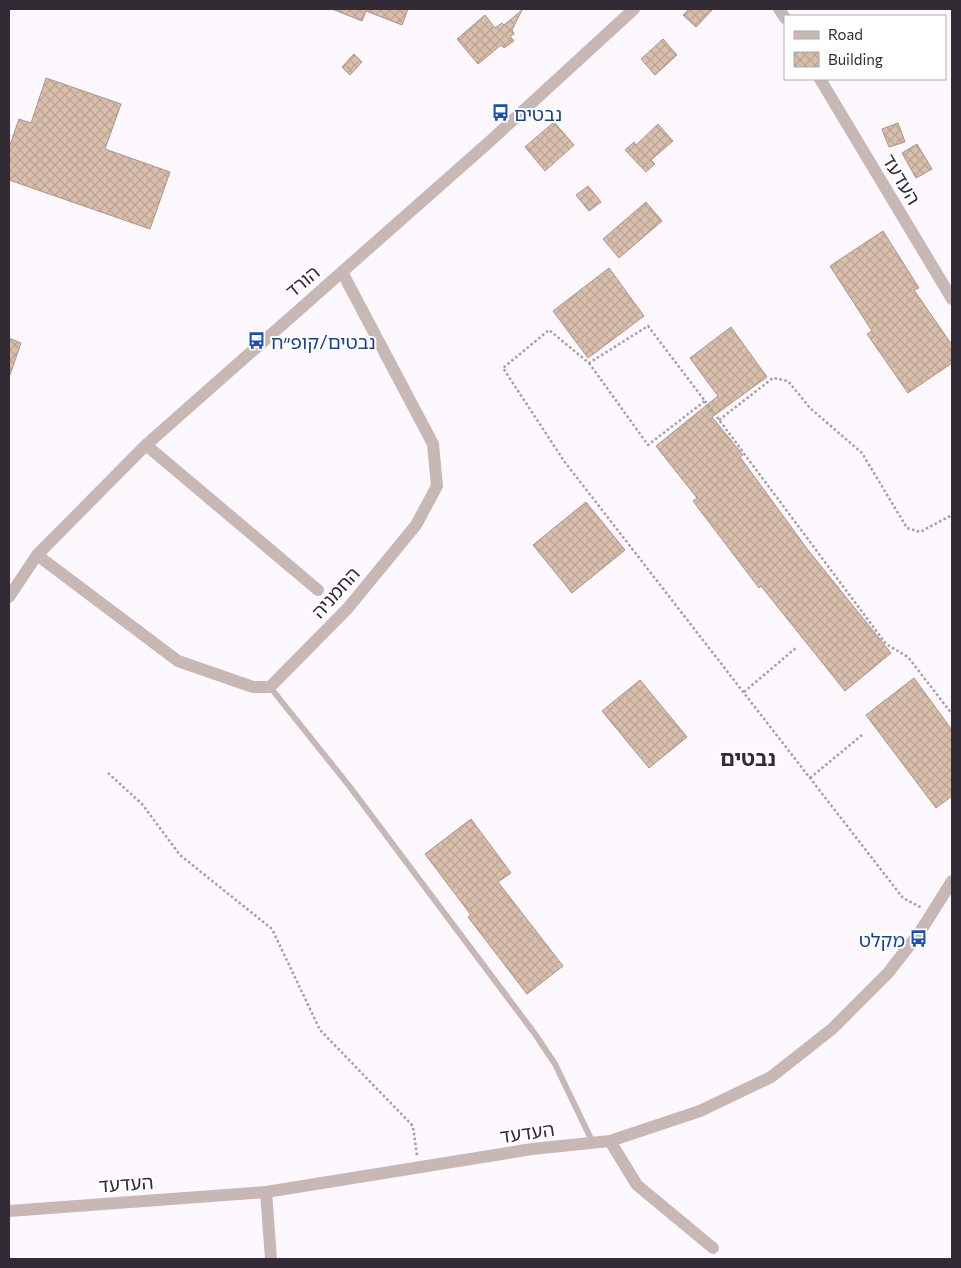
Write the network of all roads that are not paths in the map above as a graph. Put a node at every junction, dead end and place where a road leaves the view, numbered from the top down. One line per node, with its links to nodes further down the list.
1 (634, 9): 3 (street, הורד)
2 (821, 80): 4 (street, העדעד)
3 (342, 272): 5 (street, הורד); 9 (street, החמניה)
4 (952, 299)
5 (146, 445): 6 (street, הורד); 7 (street)
6 (37, 555): 8 (street, הורד); 9 (street)
7 (318, 590)
8 (9, 597)
9 (270, 687): 12 (lane)
10 (952, 881): 11 (street, העדעד)
11 (610, 1141): 12 (street, העדעד); 15 (street)
12 (593, 1143): 13 (street, העדעד)
13 (266, 1192): 14 (street, העדעד); 16 (street)
14 (9, 1211)
15 (713, 1248)
16 (271, 1259)

